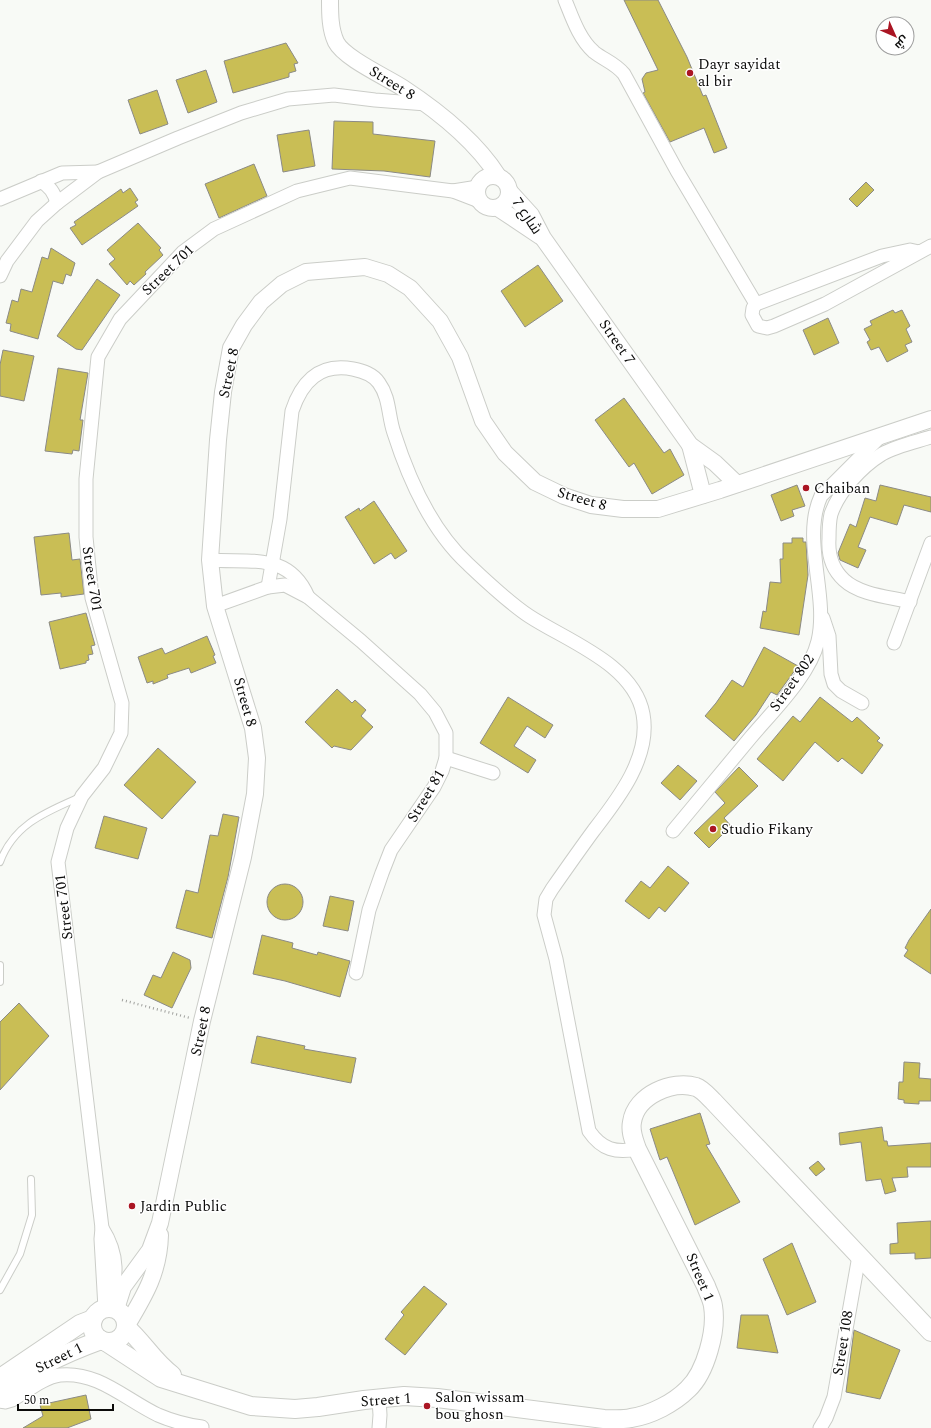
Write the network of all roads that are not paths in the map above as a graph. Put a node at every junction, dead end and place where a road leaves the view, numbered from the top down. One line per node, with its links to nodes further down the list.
1 (330, 0): 3 (street, Street 8)
2 (565, 0): 17 (street)
3 (426, 104): 4 (street, Street 8); 5 (street)
4 (480, 153): 6 (street, Street 8); 8 (street)
5 (98, 172): 7 (street); 11 (street)
6 (498, 176): 8 (street); 9 (street)
7 (41, 182): 10 (street); 11 (street)
8 (480, 190): 12 (street); 36 (street, Street 701)
9 (510, 192): 12 (street); 13 (street, شارع 7)
10 (0, 199)
11 (57, 203): 16 (street)
12 (498, 208): 13 (street, شارع 7)
13 (543, 238): 21 (street, Street 7)
14 (931, 246): 15 (street)
15 (918, 252): 17 (street); 17 (street)
16 (0, 276)
17 (756, 304)
18 (931, 419): 19 (street, Street 8)
19 (884, 433): 22 (street, Street 8); 31 (street, Street 802)
20 (931, 436): 29 (street)
21 (690, 445): 22 (street); 23 (street)
22 (737, 484): 23 (street, Street 8)
23 (703, 495): 25 (street, Street 8)
24 (931, 543): 29 (street)
25 (210, 560): 26 (street, Street 81); 30 (street, Street 8)
26 (273, 563): 27 (street); 28 (street, Street 81); 42 (street)
27 (268, 586): 28 (street, Street 81); 30 (street, Street 81)
28 (308, 597): 34 (street, Street 81)
29 (910, 602): 32 (street)
30 (215, 606): 44 (street, Street 8)
31 (820, 608): 33 (street); 37 (street, Street 802)
32 (894, 643)
33 (862, 704)
34 (446, 758): 35 (street); 40 (street, Street 81)
35 (493, 773)
36 (82, 796): 38 (lane); 47 (street, Street 701)
37 (673, 831)
38 (0, 862)
39 (0, 965): 41 (lane)
40 (356, 973)
41 (0, 982)
42 (638, 1149): 45 (main road, Street 1); 54 (main road, Street 1)
43 (31, 1179): 46 (lane)
44 (160, 1223): 47 (street, Street 8); 48 (street, Street 8)
45 (859, 1256): 49 (main road, Street 1); 58 (street, Street 108)
46 (0, 1290)
47 (106, 1311): 48 (main road); 50 (main road); 51 (main road, Street 1)
48 (127, 1327): 50 (main road); 52 (main road, Street 1)
49 (931, 1332)
50 (103, 1341): 52 (main road, Street 1); 53 (main road, Street 1)
51 (0, 1378)
52 (181, 1384): 54 (main road, Street 1)
53 (0, 1394)
54 (379, 1399): 57 (street)
55 (0, 1401): 56 (street)
56 (202, 1427)
57 (379, 1428)
58 (820, 1428)

